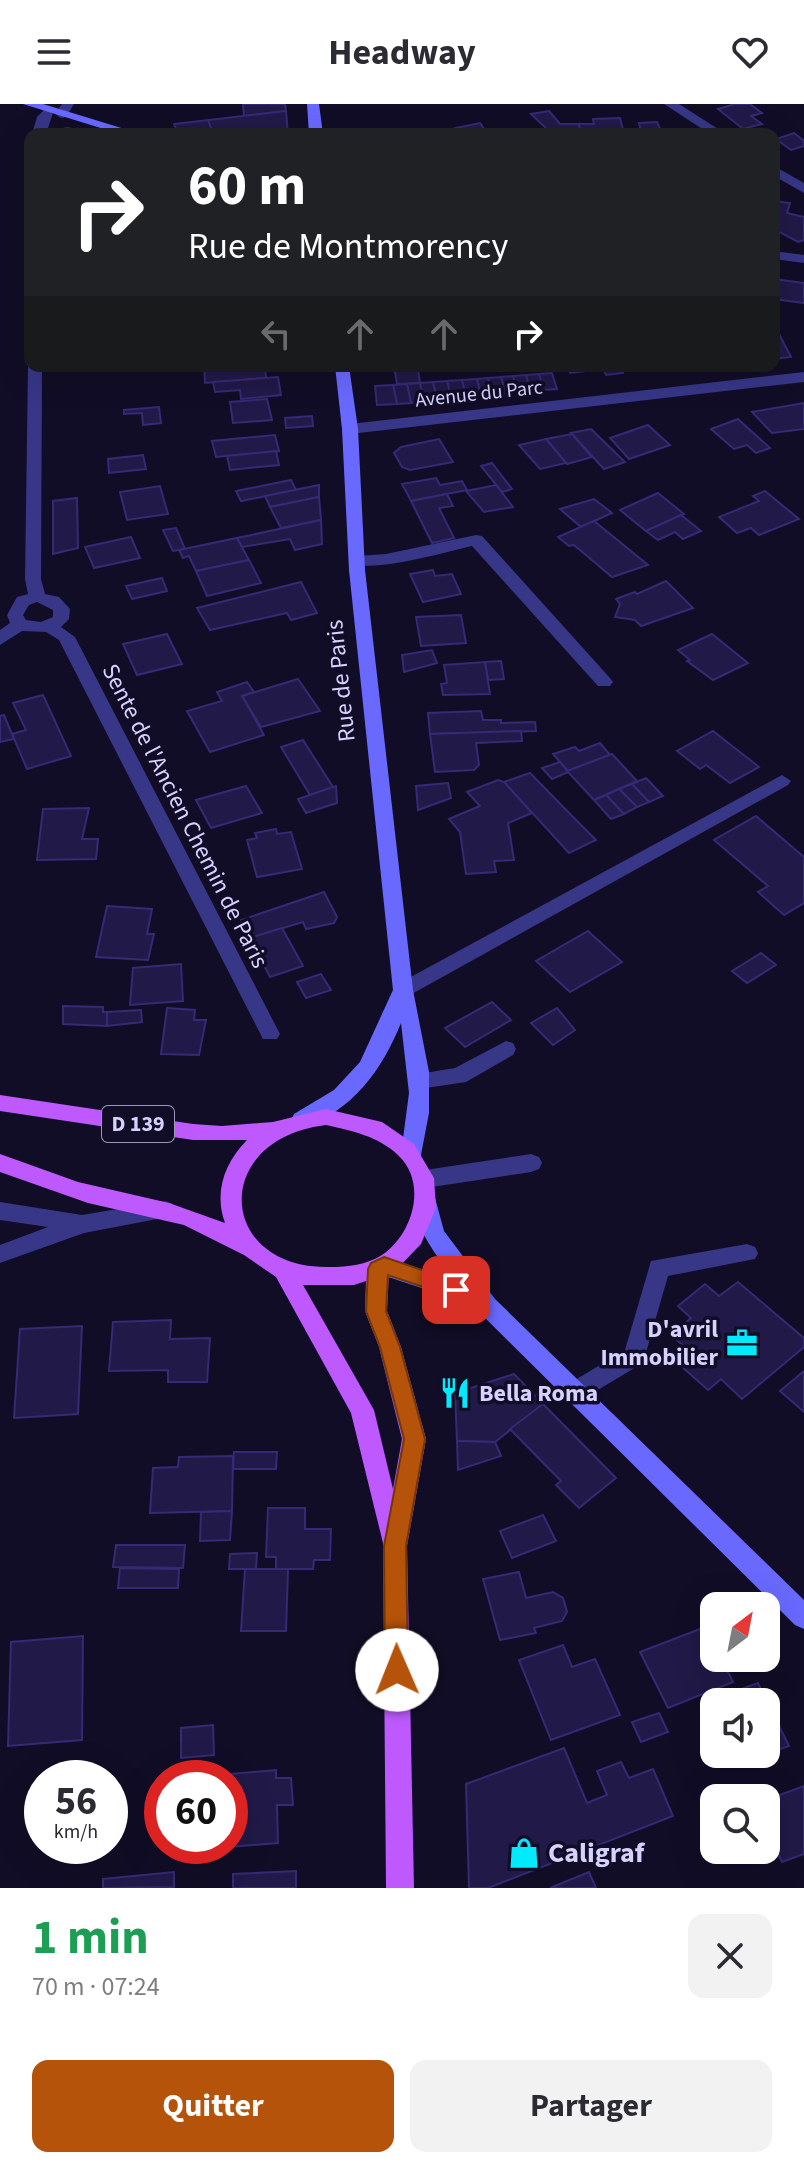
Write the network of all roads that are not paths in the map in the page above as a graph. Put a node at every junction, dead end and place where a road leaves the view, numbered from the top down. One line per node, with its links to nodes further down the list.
1 (29, 104): 4 (street)
2 (313, 104): 7 (street)
3 (670, 104): 8 (street)
4 (59, 109): 5 (street); 6 (street)
5 (40, 128)
6 (116, 128)
7 (315, 128)
8 (709, 128)
9 (780, 174): 10 (street)
10 (804, 189)
11 (780, 256): 12 (street)
12 (804, 259)
13 (35, 372): 18 (street)
14 (343, 372): 16 (street, Rue de Paris)
15 (804, 377): 16 (street, Avenue du Parc)
16 (350, 429): 17 (street, Rue de Paris)
17 (357, 561): 22 (street); 24 (street, Rue de Paris)
18 (37, 597): 19 (street); 20 (street)
19 (19, 624): 20 (street); 21 (street)
20 (49, 627): 25 (street, Sente de l'Ancien Chemin de Paris)
21 (0, 639)
22 (604, 682)
23 (782, 781): 24 (street)
24 (403, 990): 27 (street, Rue de Paris); 29 (street, Rue de Paris)
25 (270, 1034)
26 (506, 1049): 27 (street)
27 (419, 1081): 31 (street, Rue de Paris)
28 (0, 1103): 30 (main road, D 139)
29 (301, 1120): 30 (main road); 31 (main road)
30 (276, 1130): 41 (main road)
31 (412, 1154): 34 (main road)
32 (0, 1163): 36 (main road)
33 (531, 1163): 34 (street)
34 (425, 1179): 35 (main road)
35 (427, 1204): 42 (main road); 44 (street)
36 (168, 1210): 38 (street); 41 (main road)
37 (0, 1211): 38 (street)
38 (83, 1224): 40 (street)
39 (747, 1253): 45 (street)
40 (0, 1254)
41 (258, 1256): 43 (main road)
42 (381, 1267): 43 (main road); 44 (street); 46 (main road)
43 (285, 1272): 46 (main road)
44 (487, 1306): 45 (street)
45 (573, 1393): 47 (street)
46 (395, 1546): 48 (main road)
47 (804, 1617)
48 (400, 1888)

